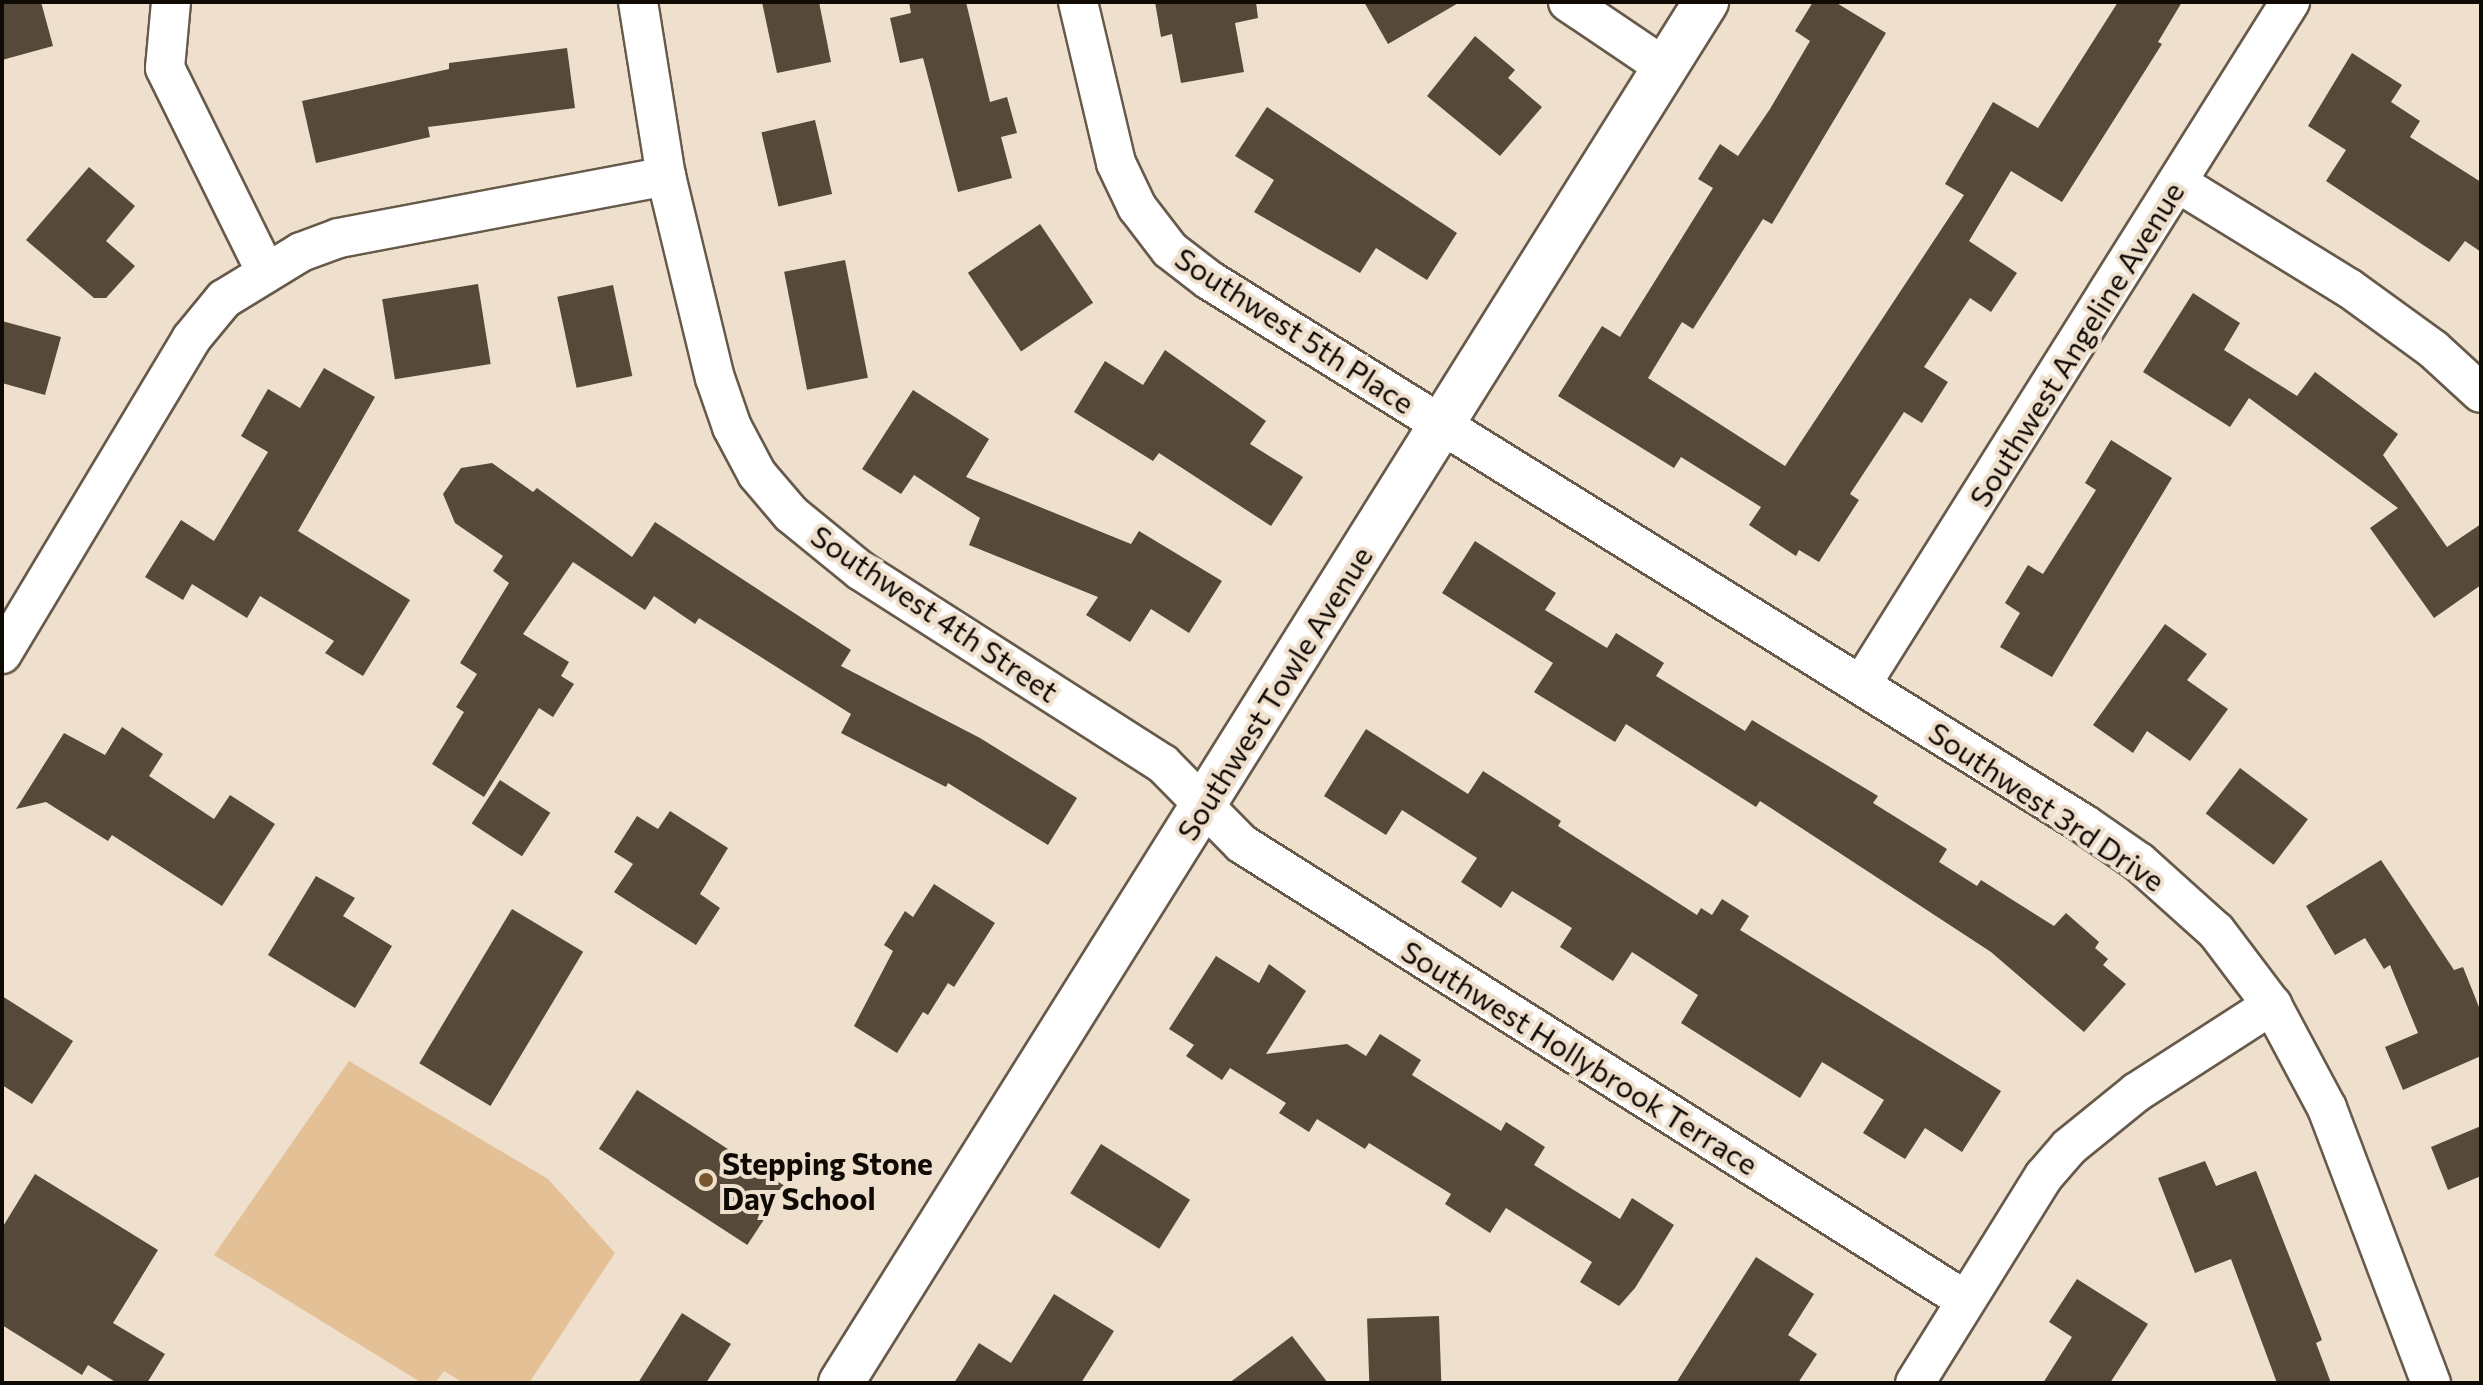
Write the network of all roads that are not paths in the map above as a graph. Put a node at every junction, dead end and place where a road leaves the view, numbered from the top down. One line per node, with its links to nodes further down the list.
1 (171, 2): 10 (street)
2 (638, 2): 8 (street, Southwest 4th Street)
3 (1078, 2): 12 (street, Southwest 5th Place)
4 (1568, 2): 7 (street)
5 (1706, 2): 7 (street, Southwest Towle Avenue)
6 (2290, 2): 9 (street, Southwest Angeline Avenue)
7 (1666, 68): 12 (street, Southwest Towle Avenue)
8 (666, 176): 10 (street); 15 (street, Southwest 4th Street)
9 (2178, 183): 11 (street); 14 (street, Southwest Angeline Avenue)
10 (266, 272): 13 (street)
11 (2481, 393)
12 (1442, 426): 14 (street, Southwest 3rd Drive); 15 (street, Southwest Towle Avenue)
13 (2, 654)
14 (1861, 685): 16 (street, Southwest 3rd Drive)
15 (1204, 805): 17 (street, Southwest Hollybrook Terrace); 18 (street, Southwest Towle Avenue)
16 (2272, 1005): 17 (street); 20 (street, Southwest 3rd Drive)
17 (1965, 1300): 19 (street)
18 (841, 1383)
19 (1915, 1383)
20 (2431, 1383)

